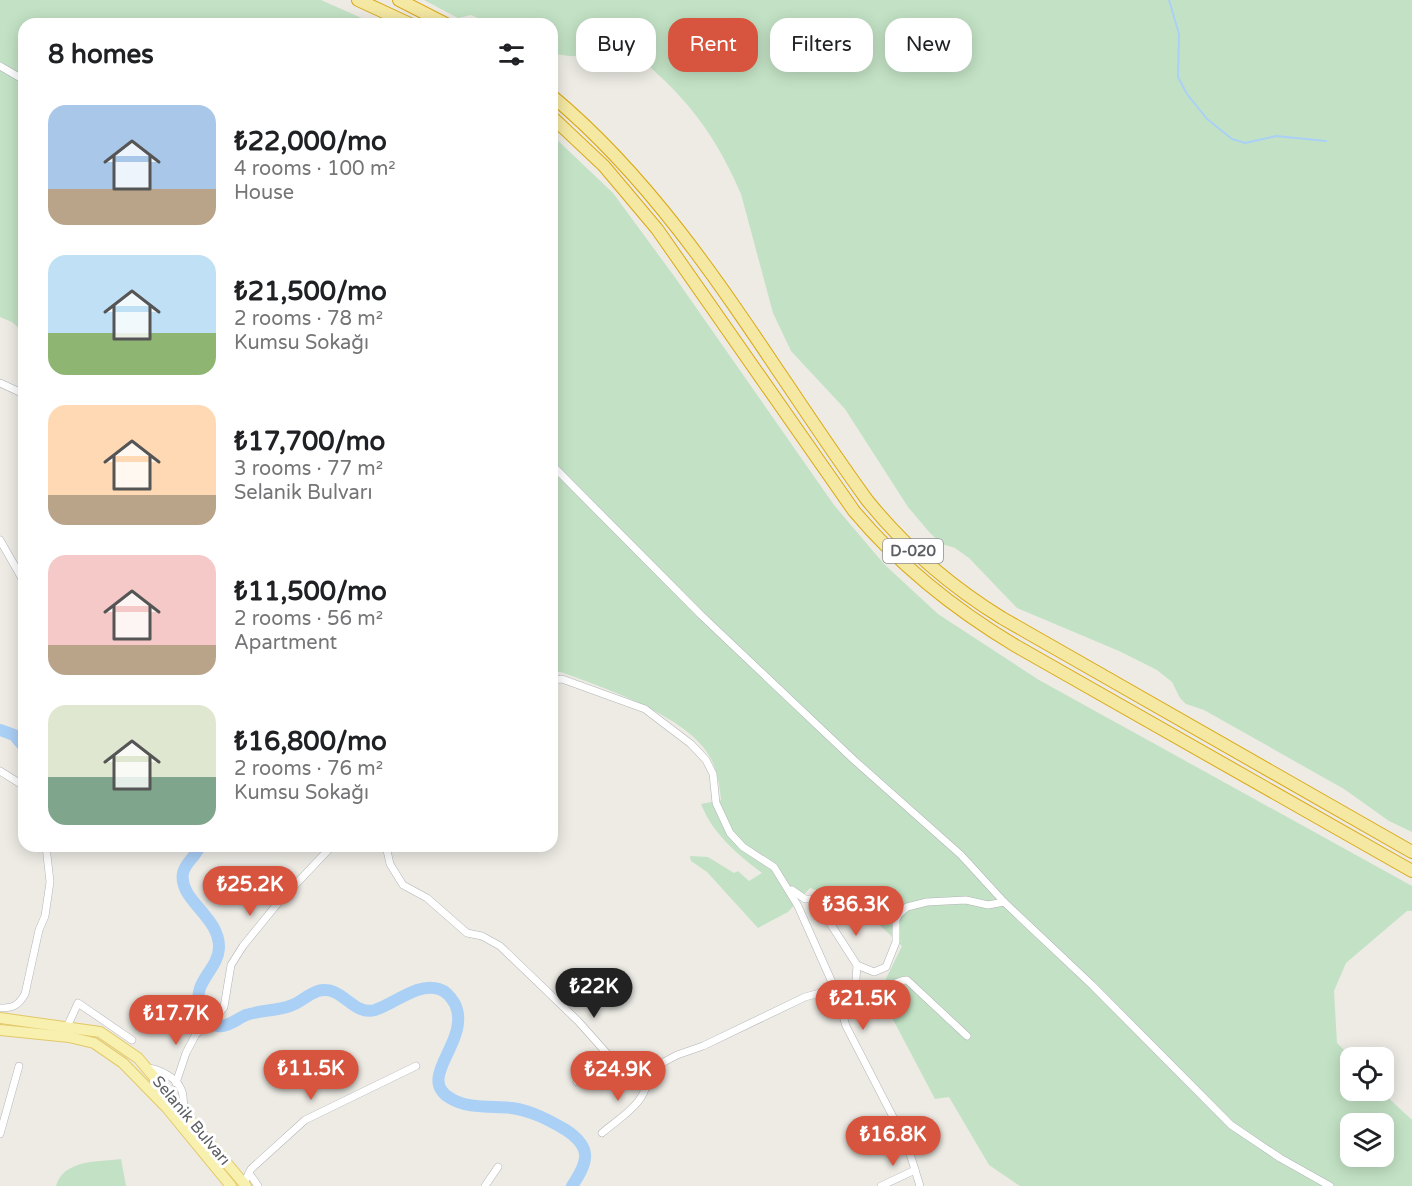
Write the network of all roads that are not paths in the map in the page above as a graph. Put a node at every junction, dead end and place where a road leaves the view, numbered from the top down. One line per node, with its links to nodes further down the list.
1 (358, 0): 3 (highway)
2 (399, 0): 4 (highway)
3 (397, 18)
4 (434, 18)
5 (0, 66): 6 (street)
6 (18, 76)
7 (558, 102): 20 (highway, D-020)
8 (558, 123): 21 (highway, D-020)
9 (0, 383): 10 (street)
10 (18, 391)
11 (558, 471): 23 (street)
12 (0, 540): 13 (street)
13 (18, 572)
14 (558, 679): 22 (street)
15 (0, 771): 16 (street)
16 (18, 782)
17 (47, 852): 28 (street)
18 (326, 852): 40 (street)
19 (387, 852): 34 (street)
20 (1412, 852)
21 (1412, 872)
22 (785, 884): 24 (street); 25 (street)
23 (1004, 902): 24 (street); 54 (street)
24 (857, 965): 26 (street)
25 (835, 989): 27 (street); 38 (street)
26 (855, 993): 27 (street); 32 (street)
27 (838, 1004): 47 (street)
28 (0, 1008)
29 (0, 1018): 31 (main road, Selanik Bulvarı)
30 (0, 1030): 31 (main road, Selanik Bulvarı)
31 (59, 1030): 33 (street); 37 (main road, Selanik Bulvarı); 49 (main road, Selanik Bulvarı)
32 (967, 1036)
33 (132, 1040)
34 (609, 1055): 38 (street); 39 (street)
35 (19, 1066): 41 (street)
36 (416, 1066): 48 (street)
37 (148, 1068): 40 (street); 42 (main road, Selanik Bulvarı)
38 (645, 1072): 43 (street)
39 (577, 1082)
40 (176, 1083): 42 (street)
41 (3, 1108): 44 (street)
42 (184, 1109): 46 (main road, Selanik Bulvarı)
43 (602, 1133)
44 (0, 1134)
45 (498, 1167): 51 (street)
46 (233, 1170): 48 (main road, Selanik Bulvarı); 49 (main road)
47 (915, 1170): 52 (street); 53 (street)
48 (246, 1181): 50 (street)
49 (227, 1182)
50 (258, 1186)
51 (484, 1186)
52 (882, 1186)
53 (920, 1186)
54 (1330, 1186)

